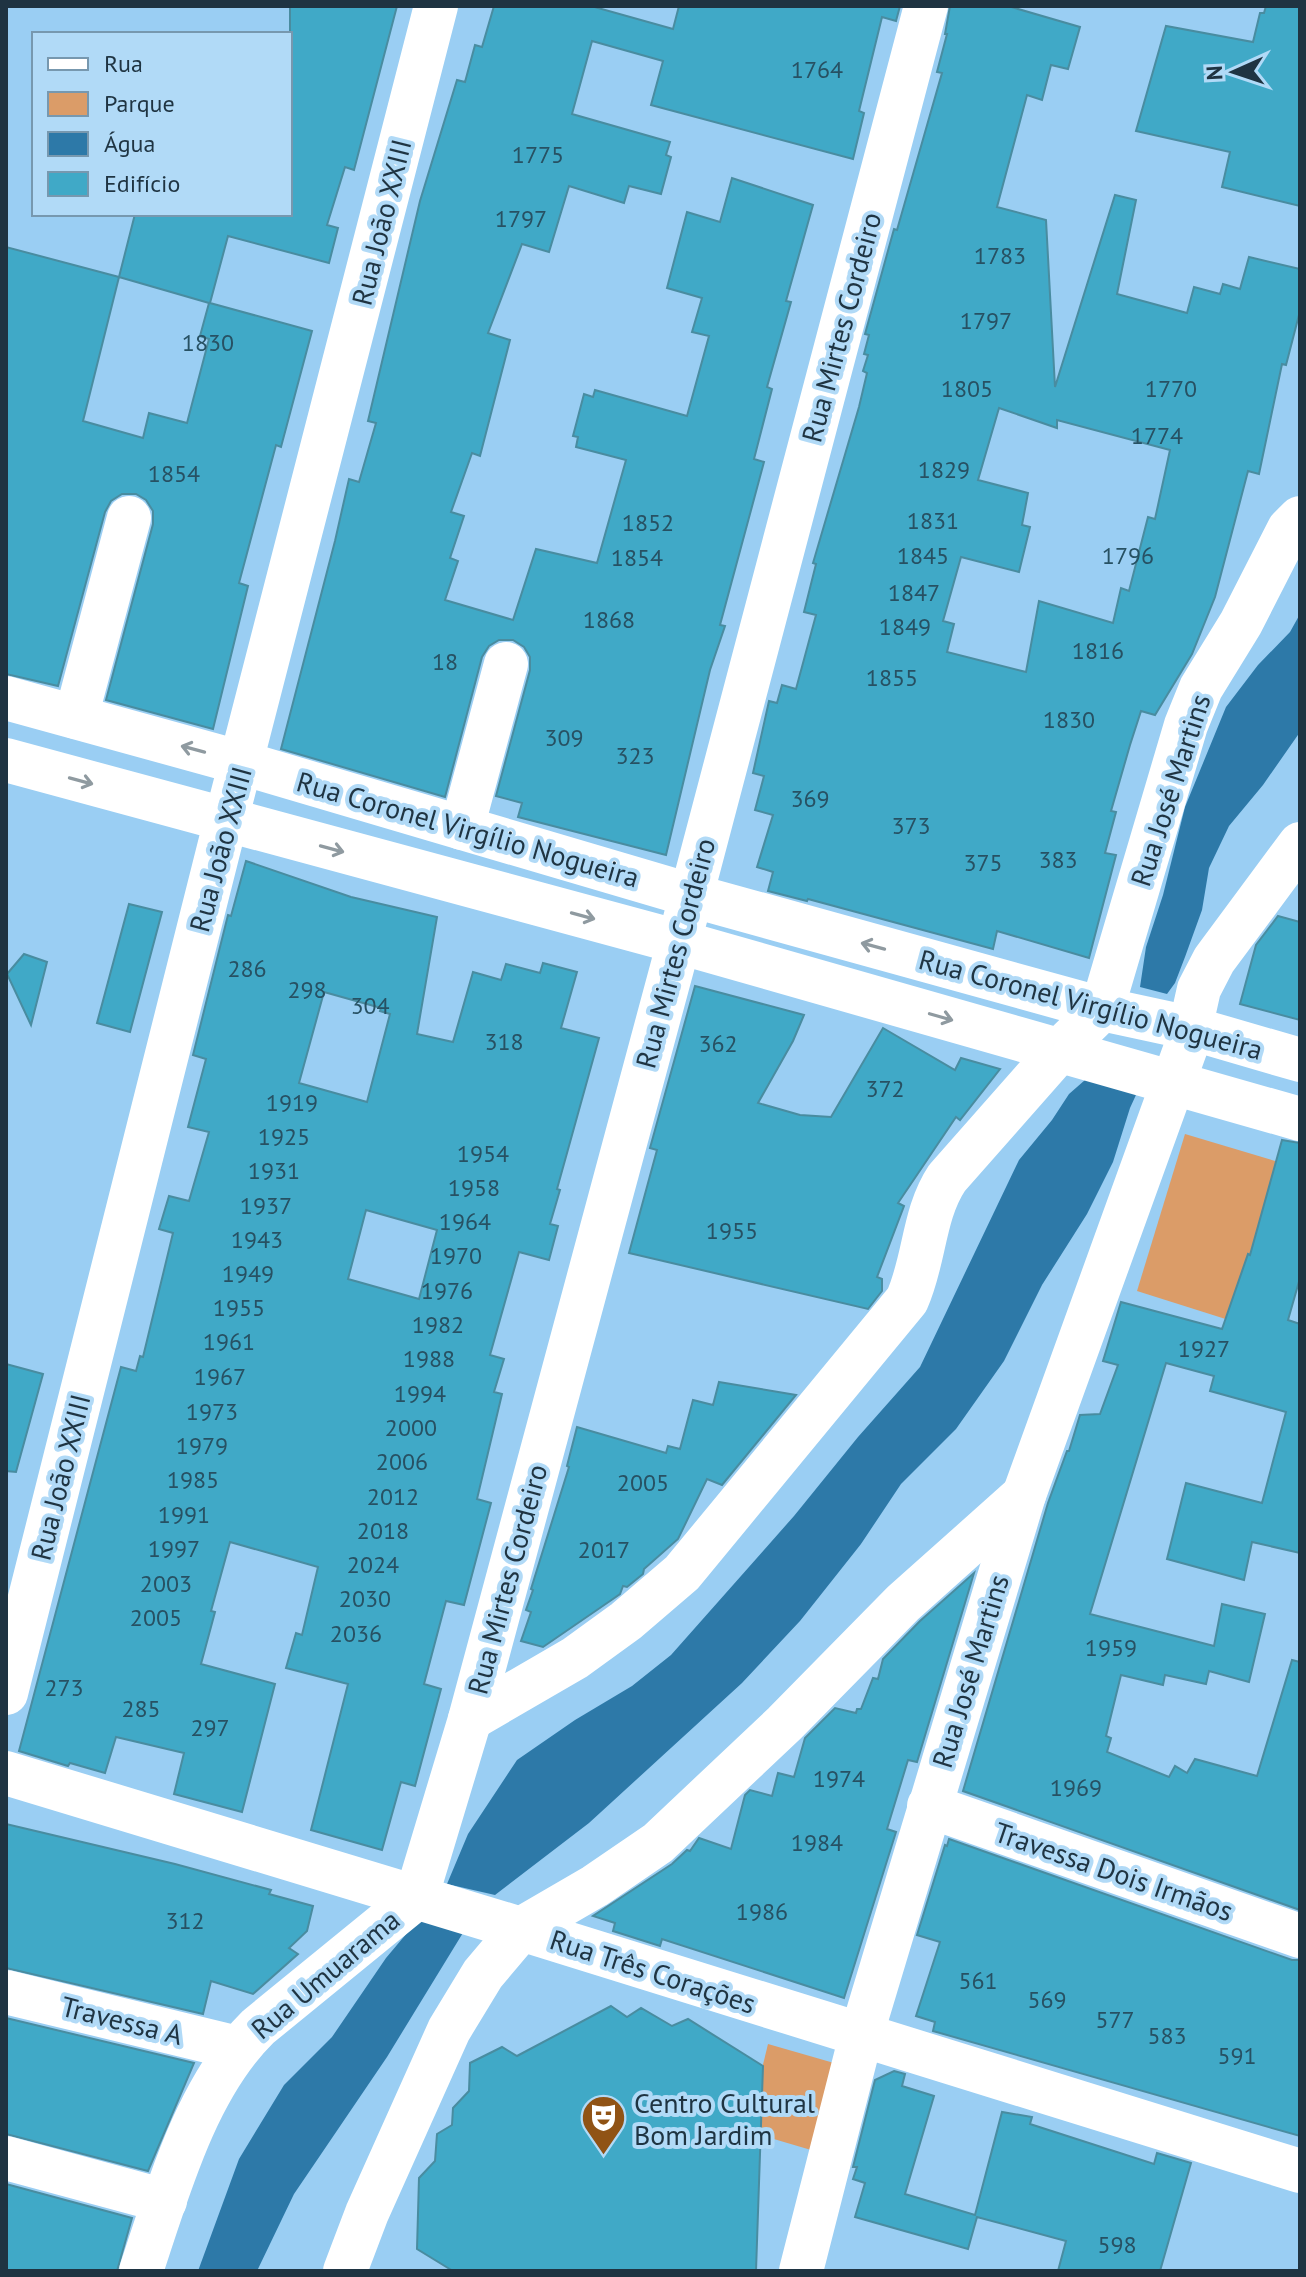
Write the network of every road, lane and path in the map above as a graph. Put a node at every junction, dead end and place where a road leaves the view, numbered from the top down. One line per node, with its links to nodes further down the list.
1 (436, 6): 10 (street, Rua João XXIII)
2 (926, 6): 14 (street, Rua Mirtes Cordeiro)
3 (1300, 487): 5 (street, Rua José Martins)
4 (129, 518): 8 (street)
5 (1295, 524): 16 (street, Rua José Martins)
6 (506, 664): 12 (street)
7 (6, 698): 8 (street, Rua Coronel Virgílio Nogueira)
8 (76, 717): 10 (street, Rua Coronel Virgílio Nogueira, one-way to 8)
9 (6, 760): 11 (street, Rua Coronel Virgílio Nogueira, one-way to 11)
10 (242, 763): 11 (street, Rua João XXIII); 12 (street, Rua Coronel Virgílio Nogueira)
11 (226, 820): 15 (street, Rua Coronel Virgílio Nogueira, one-way to 15); 23 (street, Rua João XXIII)
12 (462, 828): 14 (street, Rua Coronel Virgílio Nogueira)
13 (1300, 844): 17 (street, Rua José Martins)
14 (690, 895): 15 (street, Rua Mirtes Cordeiro); 16 (street, Rua Coronel Virgílio Nogueira, one-way to 14)
15 (679, 942): 18 (street, Rua Coronel Virgílio Nogueira, one-way to 18); 24 (street, Rua Mirtes Cordeiro)
16 (1102, 1009): 17 (street, Rua Coronel Virgílio Nogueira); 18 (street, Rua José Martins)
17 (1190, 1028): 19 (street, Rua Coronel Virgílio Nogueira); 20 (street, Rua José Martins)
18 (1059, 1051): 20 (street, Rua Coronel Virgílio Nogueira); 24 (street, Rua José Martins)
19 (1300, 1060)
20 (1173, 1082): 21 (street, Rua Coronel Virgílio Nogueira); 22 (street, Rua José Martins)
21 (1300, 1119)
22 (1024, 1495): 26 (street, Rua José Martins); 28 (street)
23 (6, 1693)
24 (470, 1719): 27 (street, Rua Mirtes Cordeiro)
25 (6, 1773): 27 (street, Rua Três Corações)
26 (929, 1806): 29 (street, Travessa Dois Irmãos); 31 (street, Rua José Martins)
27 (416, 1898): 28 (street, Rua Três Corações); 32 (street, Rua Umuarama)
28 (521, 1929): 31 (street, Rua Três Corações); 37 (street)
29 (1300, 1936)
30 (6, 1992): 32 (street, Travessa A)
31 (861, 2036): 34 (street, Rua Três Corações); 38 (street, Rua José Martins)
32 (237, 2048): 35 (street, Rua Umuarama)
33 (6, 2158): 35 (street)
34 (1300, 2171)
35 (165, 2201): 36 (street, Rua Umuarama)
36 (141, 2271)
37 (345, 2271)
38 (801, 2271)

